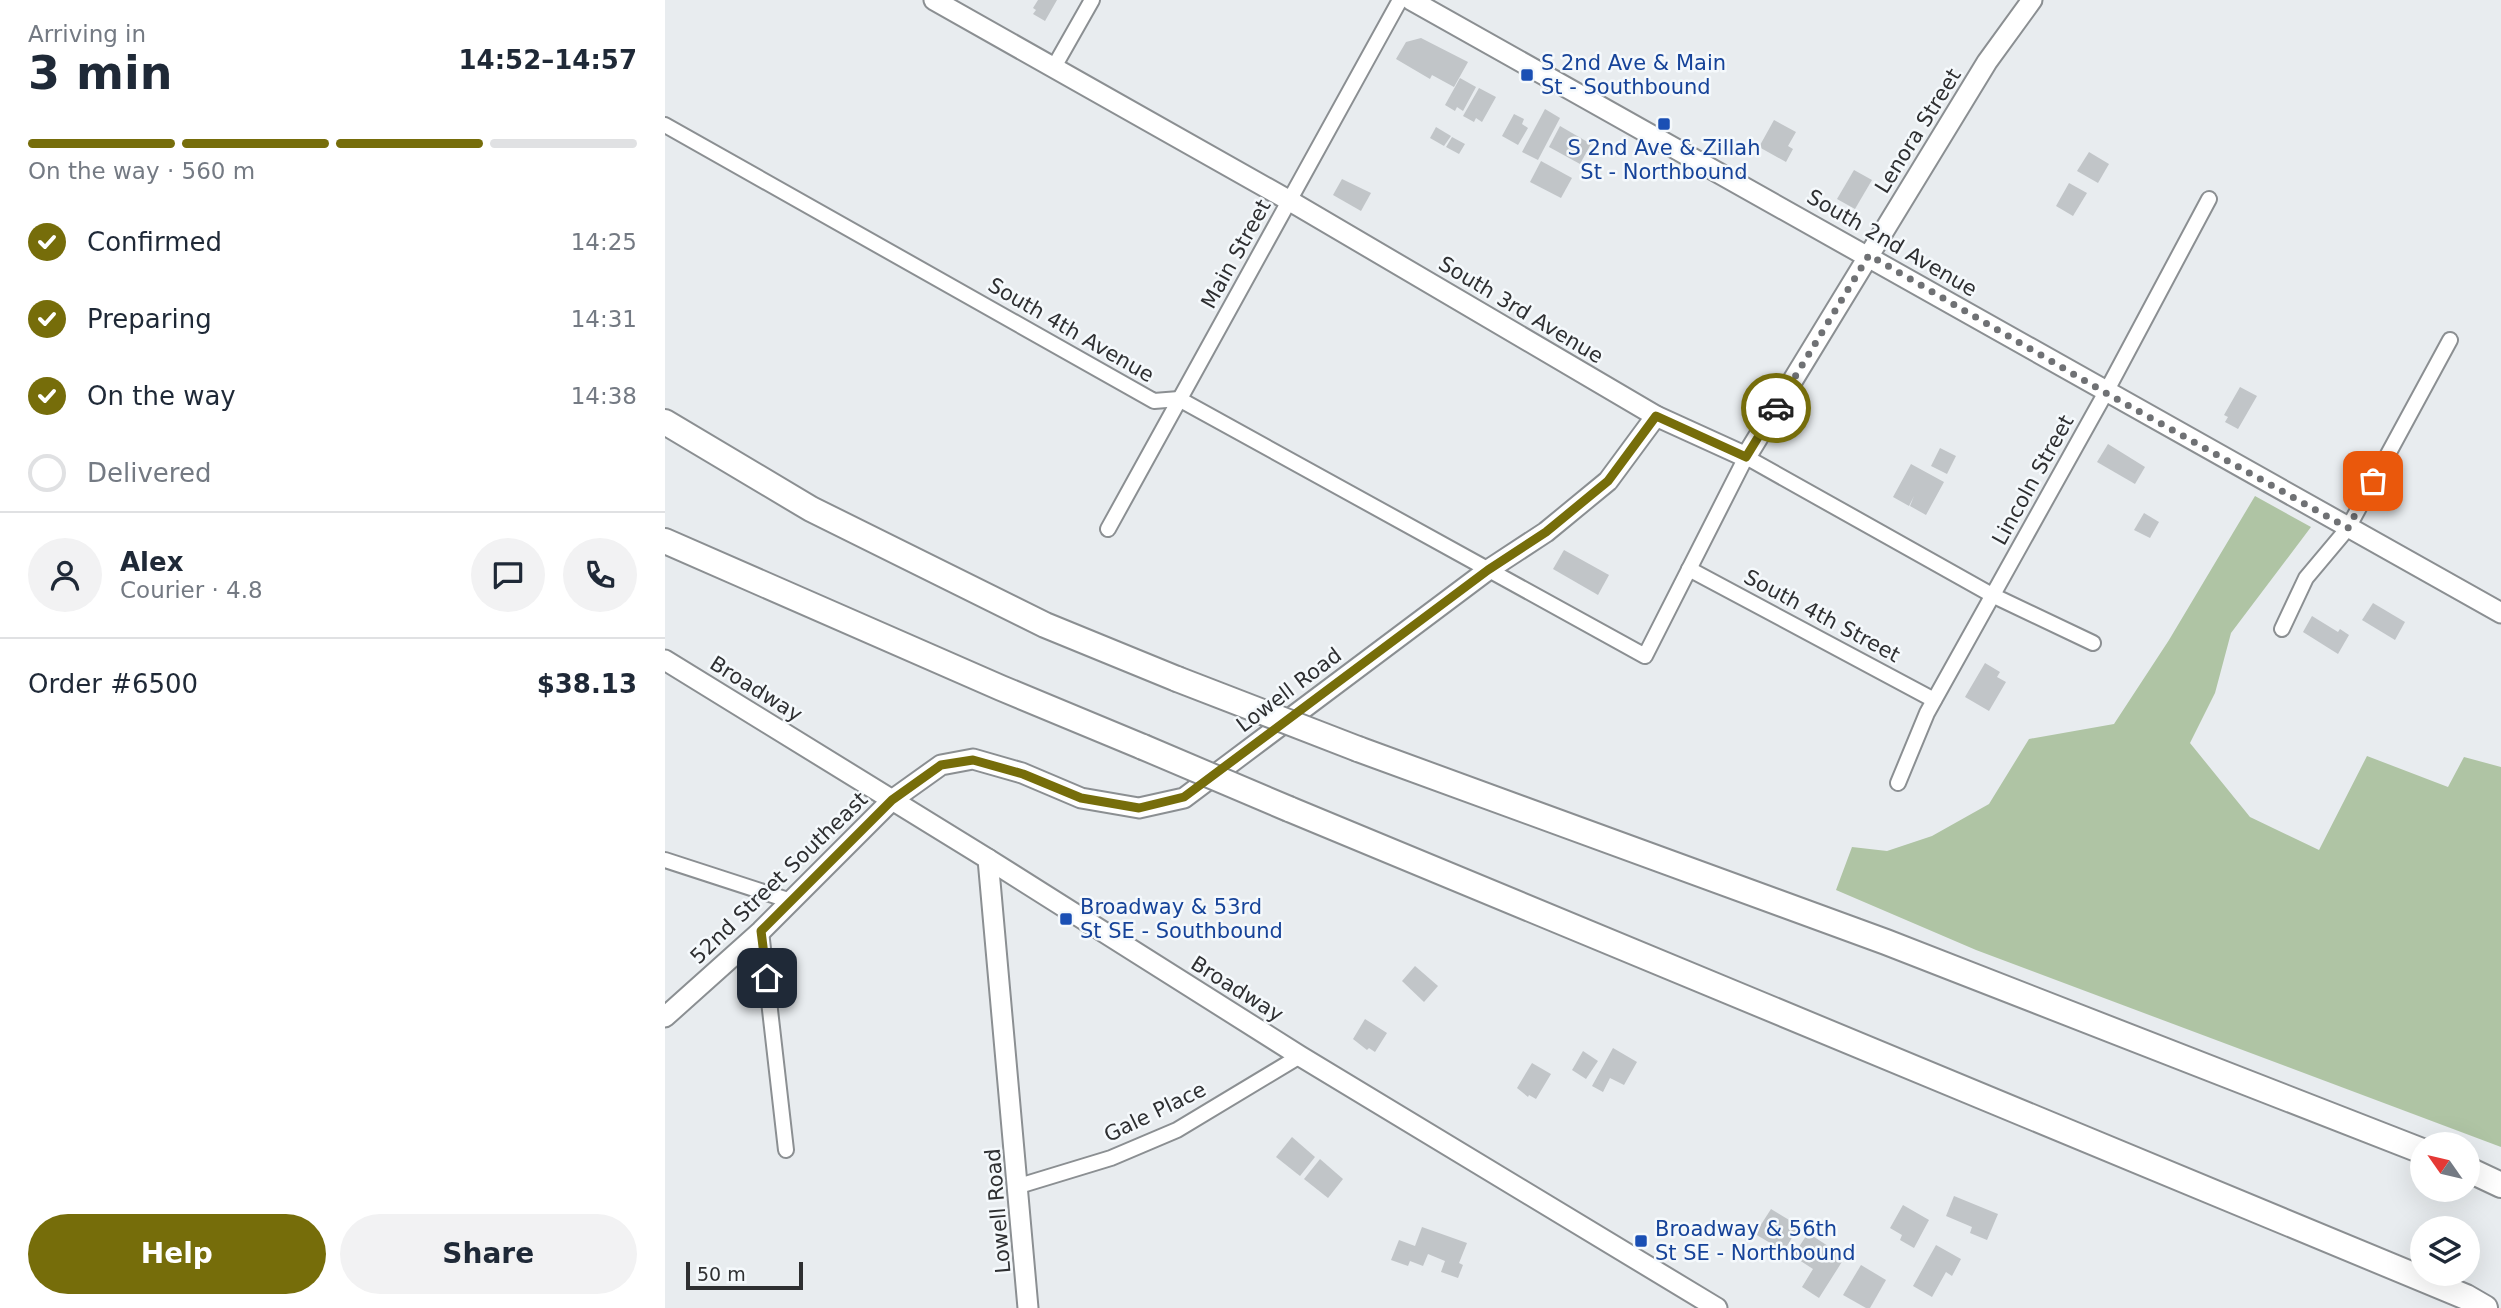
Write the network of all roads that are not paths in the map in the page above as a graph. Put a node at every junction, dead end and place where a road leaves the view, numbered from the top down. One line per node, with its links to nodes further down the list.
1 (935, 0): 6 (street, South 3rd Avenue)
2 (1092, 0): 6 (street)
3 (1400, 0): 9 (street, Main Street)
4 (1412, 0): 10 (street, South 2nd Avenue)
5 (2032, 0): 10 (street, Lenora Street)
6 (1054, 67): 9 (street, South 3rd Avenue)
7 (665, 125): 13 (street, South 4th Avenue)
8 (2209, 199): 12 (street, Lincoln Street)
9 (1290, 201): 13 (street, Main Street); 14 (street, South 3rd Avenue)
10 (1869, 255): 12 (street, South 2nd Avenue); 16 (street, Lenora Street)
11 (2450, 340): 17 (street)
12 (2106, 393): 17 (street, South 2nd Avenue); 22 (street, Lincoln Street)
13 (1179, 400): 18 (street, Main Street); 21 (street, South 4th Avenue)
14 (1656, 416): 16 (street, South 3rd Avenue); 21 (street, Lowell Road)
15 (665, 422): 37 (highway, bridge)
16 (1746, 457): 20 (street, Lenora Street); 22 (street, South 3rd Avenue)
17 (2348, 528): 23 (street, South 2nd Avenue); 24 (street)
18 (1108, 529)
19 (665, 541): 44 (highway, bridge)
20 (1689, 569): 26 (street, Lenora Street); 28 (street, South 4th Street)
21 (1488, 570): 26 (street, South 4th Avenue); 30 (street, Lowell Road)
22 (1992, 595): 25 (street, South 3rd Avenue); 28 (street, Lincoln Street)
23 (2501, 613)
24 (2282, 629)
25 (2093, 643)
26 (1645, 656)
27 (665, 660): 30 (street, Broadway)
28 (1934, 700): 29 (street, Lincoln Street)
29 (1898, 783)
30 (892, 800): 31 (street, Broadway); 33 (street, 52nd Street Southeast)
31 (988, 859): 36 (street, Broadway); 41 (street, Lowell Road)
32 (665, 860): 33 (street)
33 (791, 901): 34 (street, 52nd Street Southeast)
34 (761, 931): 35 (street, 52nd Street Southeast); 38 (street)
35 (665, 1017)
36 (1300, 1056): 41 (street, Gale Place); 43 (street, Broadway)
37 (2410, 1146)
38 (786, 1150)
39 (2480, 1175): 40 (highway)
40 (2501, 1185)
41 (1019, 1186): 42 (street, Lowell Road)
42 (1028, 1308)
43 (1717, 1308)
44 (2485, 1308)

